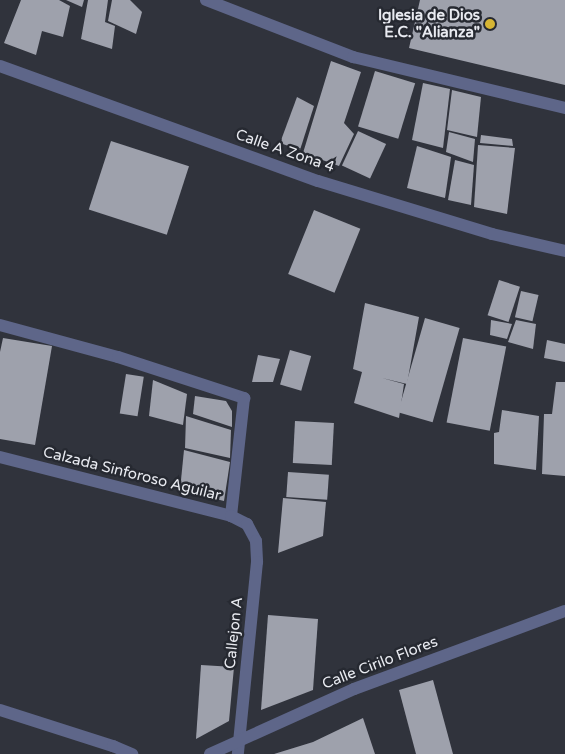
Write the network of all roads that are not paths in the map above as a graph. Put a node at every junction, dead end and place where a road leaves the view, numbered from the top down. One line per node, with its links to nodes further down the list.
1 (206, 0): 3 (street)
2 (0, 66): 4 (street, Calle A Zona 4)
3 (565, 108)
4 (565, 251)
5 (0, 325): 7 (street)
6 (0, 457): 7 (street, Calzada Sinforoso Aguilar)
7 (231, 516): 8 (street, Calzada Sinforoso Aguilar)
8 (252, 531): 11 (street, Callejon A)
9 (565, 612): 11 (street, Calle Cirilo Flores)
10 (0, 710): 12 (street)
11 (240, 739): 13 (street, Calle Cirilo Flores); 14 (street, Callejon A)
12 (132, 754)
13 (210, 754)
14 (238, 754)

